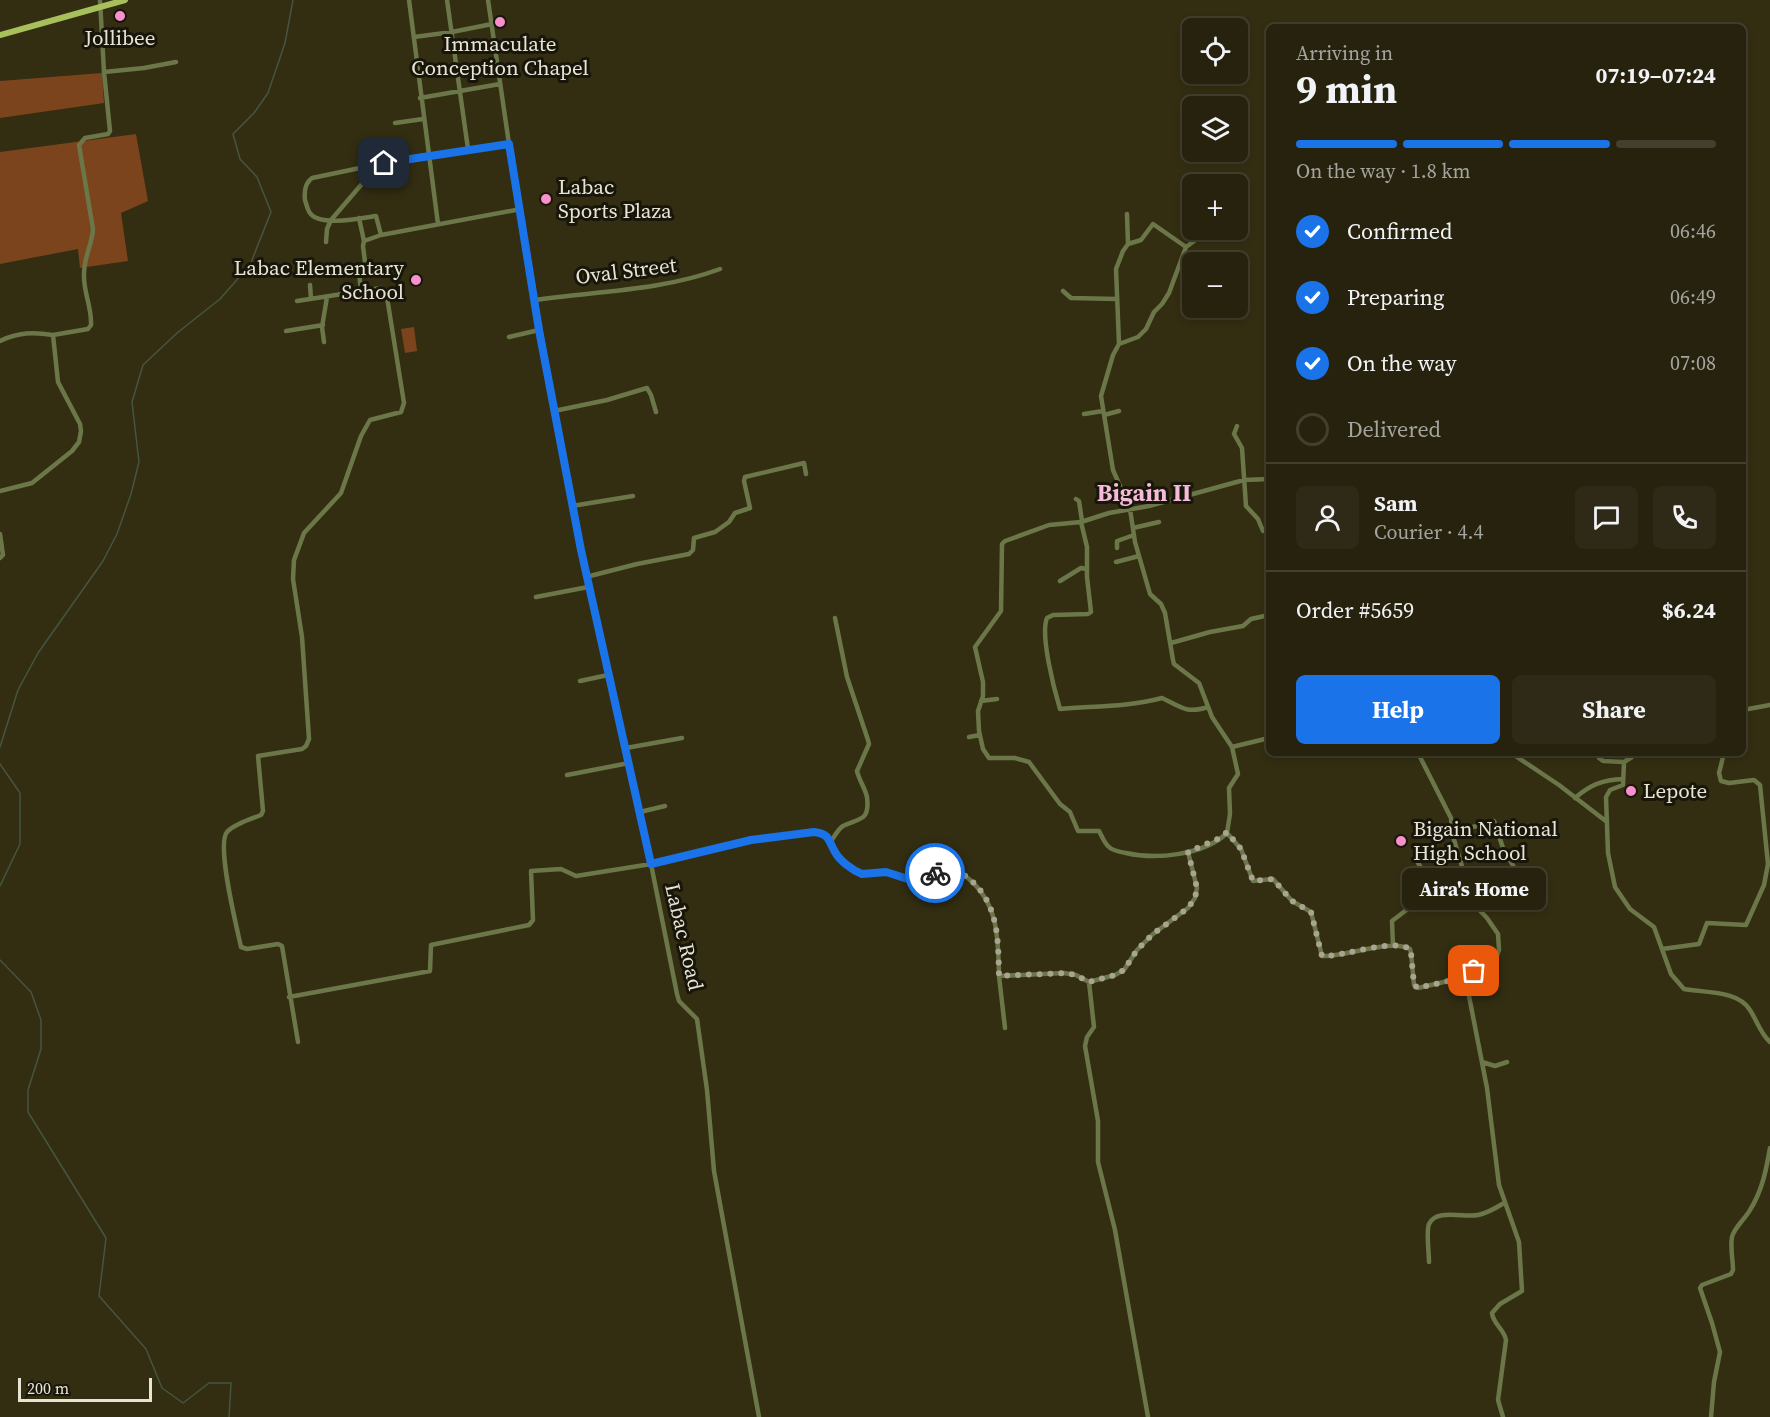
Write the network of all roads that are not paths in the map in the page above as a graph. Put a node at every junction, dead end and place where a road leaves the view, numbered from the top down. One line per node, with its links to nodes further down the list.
1 (125, 0): 5 (main road)
2 (409, 0): 9 (street)
3 (447, 0): 7 (street)
4 (488, 0): 6 (street, Labac Road)
5 (100, 3): 8 (main road); 11 (street)
6 (492, 24): 7 (street); 12 (street, Labac Road)
7 (452, 32): 9 (street); 13 (street)
8 (0, 35)
9 (414, 38): 14 (street)
10 (176, 62): 11 (street)
11 (104, 72): 44 (street)
12 (500, 84): 13 (street); 17 (street, Labac Road)
13 (461, 92): 14 (street); 18 (street)
14 (420, 98): 15 (street)
15 (423, 119): 16 (street); 19 (street)
16 (395, 123)
17 (509, 144): 18 (street); 21 (street, Labac Road)
18 (468, 149): 19 (street)
19 (428, 155): 20 (street); 25 (street)
20 (379, 164): 24 (street); 24 (street)
21 (521, 209): 25 (street); 39 (street, Labac Road)
22 (1127, 214): 30 (street)
23 (359, 218): 24 (street); 26 (street); 28 (street)
24 (332, 220): 29 (street)
25 (438, 224): 26 (street)
26 (381, 235): 28 (street)
27 (1196, 240): 31 (street)
28 (364, 241): 34 (street)
29 (326, 242)
30 (1128, 244): 31 (street); 38 (street)
31 (1186, 247): 48 (street)
32 (720, 269): 39 (street, Oval Street)
33 (310, 285): 37 (street)
34 (361, 291): 36 (street); 119 (street)
35 (1063, 291): 38 (street)
36 (327, 297): 37 (street); 41 (street)
37 (311, 299): 40 (street)
38 (1117, 299): 48 (street)
39 (534, 300): 42 (street, Labac Road)
40 (297, 301)
41 (322, 325): 43 (street); 47 (street)
42 (539, 330): 45 (street); 49 (street, Labac Road)
43 (286, 331)
44 (53, 335): 46 (street); 58 (street)
45 (509, 337)
46 (0, 341)
47 (324, 342)
48 (1119, 344): 52 (street)
49 (554, 411): 51 (street); 61 (street, Labac Road)
50 (1119, 411): 52 (street)
51 (656, 412)
52 (1104, 413): 53 (street); 62 (street)
53 (1084, 414)
54 (1237, 426): 57 (street)
55 (806, 474): 74 (street)
56 (1266, 479): 57 (street)
57 (1244, 480): 62 (street); 66 (street)
58 (0, 491)
59 (633, 496): 61 (street)
60 (1076, 499): 63 (street)
61 (572, 506): 74 (street, Labac Road)
62 (1130, 509): 63 (street); 65 (street)
63 (1081, 521): 73 (street); 84 (street)
64 (1159, 522): 65 (street)
65 (1133, 528): 68 (street)
66 (1263, 531)
67 (0, 534): 71 (street)
68 (1134, 535): 69 (street); 70 (street)
69 (1117, 548)
70 (1139, 556): 72 (street); 80 (street)
71 (0, 558)
72 (1116, 562)
73 (1086, 569): 75 (street); 86 (street)
74 (586, 577): 76 (street, Labac Road)
75 (1060, 581)
76 (588, 587): 77 (street); 81 (street, Labac Road)
77 (536, 597)
78 (1266, 616): 80 (street)
79 (835, 618): 109 (street)
80 (1171, 643): 86 (street)
81 (608, 675): 82 (street); 93 (street, Labac Road)
82 (580, 681)
83 (997, 699): 84 (street)
84 (981, 701): 88 (street)
85 (1770, 705): 87 (street)
86 (1208, 707): 92 (street)
87 (1746, 709)
88 (980, 735): 89 (street); 110 (street)
89 (969, 737)
90 (682, 738): 93 (street)
91 (1266, 739): 92 (street)
92 (1232, 747): 107 (street)
93 (626, 748): 100 (street, Labac Road)
94 (1420, 756): 108 (street)
95 (1515, 756): 103 (street)
96 (1599, 756): 99 (street)
97 (1632, 756): 99 (street)
98 (1724, 756): 115 (street)
99 (1624, 762): 102 (street)
100 (629, 763): 101 (street); 105 (street, Labac Road)
101 (567, 775)
102 (1623, 779): 103 (street); 106 (street)
103 (1575, 798): 106 (street)
104 (665, 806): 105 (street)
105 (640, 812): 112 (street, Labac Road)
106 (1607, 822): 115 (street)
107 (1227, 832): 110 (street); 114 (street)
108 (1452, 833): 113 (street); 117 (street)
109 (831, 841): 112 (street); 116 (street)
110 (1188, 852): 118 (street)
111 (1418, 863): 114 (street)
112 (651, 864): 119 (street); 128 (street, Labac Road)
113 (1523, 883)
114 (1393, 946): 117 (street)
115 (1662, 949): 122 (street)
116 (999, 976): 118 (street); 120 (street)
117 (1461, 978): 123 (street)
118 (1089, 982): 129 (street)
119 (289, 997): 121 (street)
120 (1005, 1028)
121 (298, 1042)
122 (1770, 1042)
123 (1482, 1062): 124 (street); 126 (street)
124 (1507, 1062)
125 (1770, 1148): 131 (street)
126 (1504, 1203): 127 (street); 130 (street)
127 (1429, 1262)
128 (759, 1417)
129 (1148, 1417)
130 (1503, 1417)
131 (1711, 1417)

